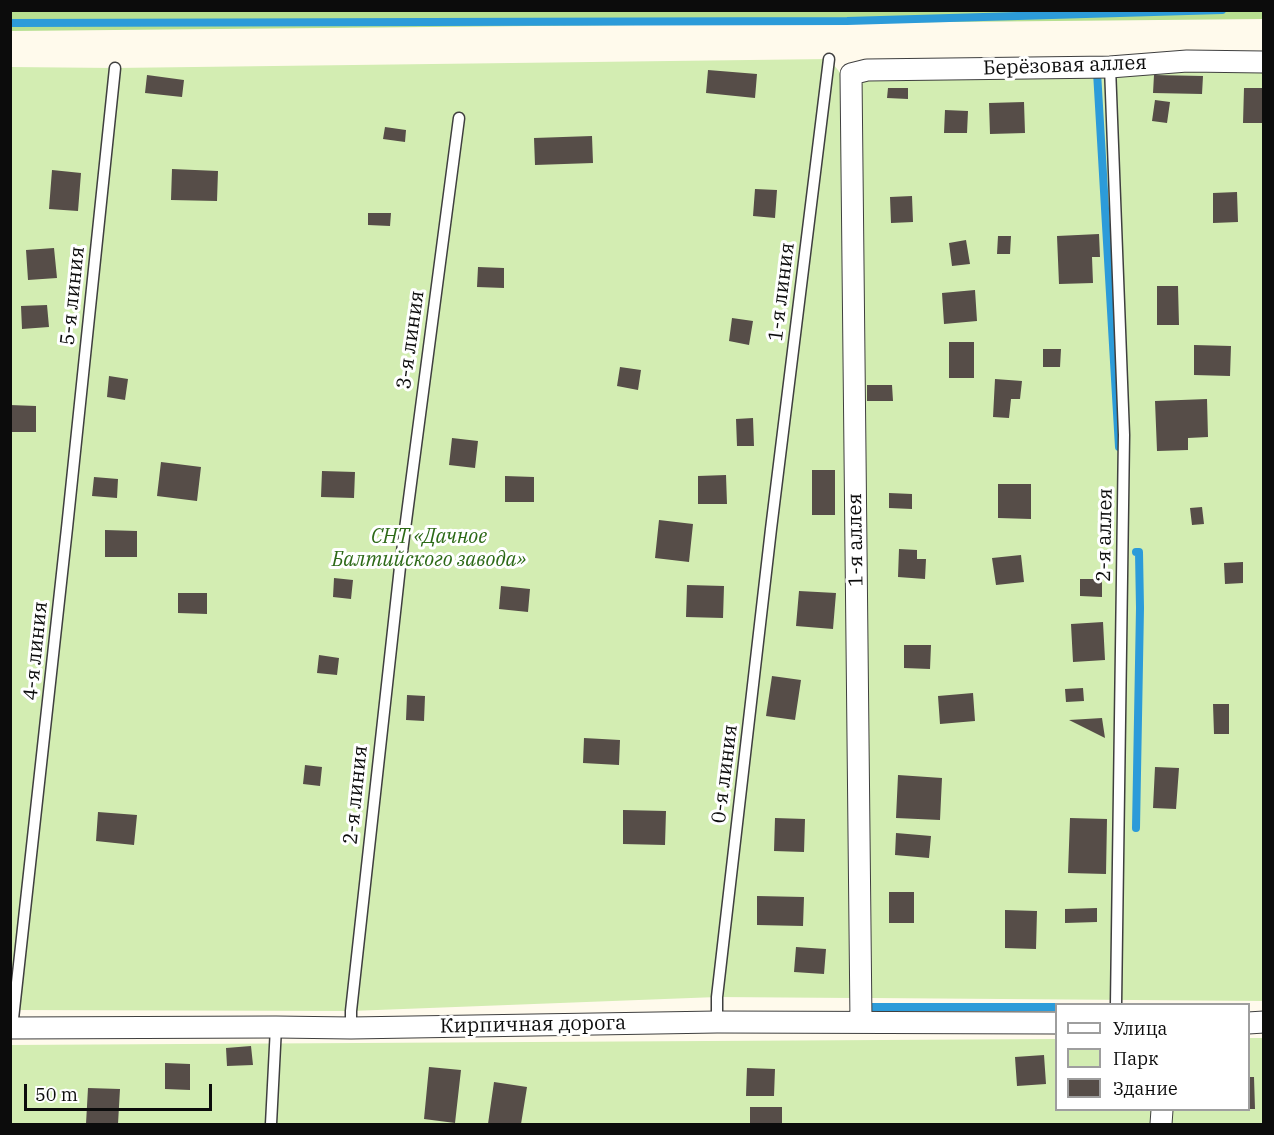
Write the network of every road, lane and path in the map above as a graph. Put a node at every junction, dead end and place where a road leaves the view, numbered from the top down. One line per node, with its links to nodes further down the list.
1 (830, 59): 8 (lane, 1-я линия)
2 (1263, 62): 3 (street, Берёзовая аллея)
3 (1110, 67): 5 (street, Берёзовая аллея); 10 (lane, 2-я аллея)
4 (115, 68): 7 (lane, 5-я линия)
5 (867, 70): 12 (street, 1-я аллея)
6 (459, 118): 9 (lane, 3-я линия)
7 (67, 528): 15 (lane, 4-я линия)
8 (771, 529): 11 (lane, 0-я линия)
9 (399, 567): 16 (lane, 2-я линия)
10 (1116, 1003)
11 (717, 1022): 12 (street, Кирпичная дорога); 16 (street, Кирпичная дорога)
12 (861, 1022): 13 (street, Кирпичная дорога)
13 (1055, 1023)
14 (276, 1027): 15 (street, Кирпичная дорога); 16 (street, Кирпичная дорога); 17 (lane)
15 (11, 1028)
16 (351, 1028)
17 (271, 1125)

